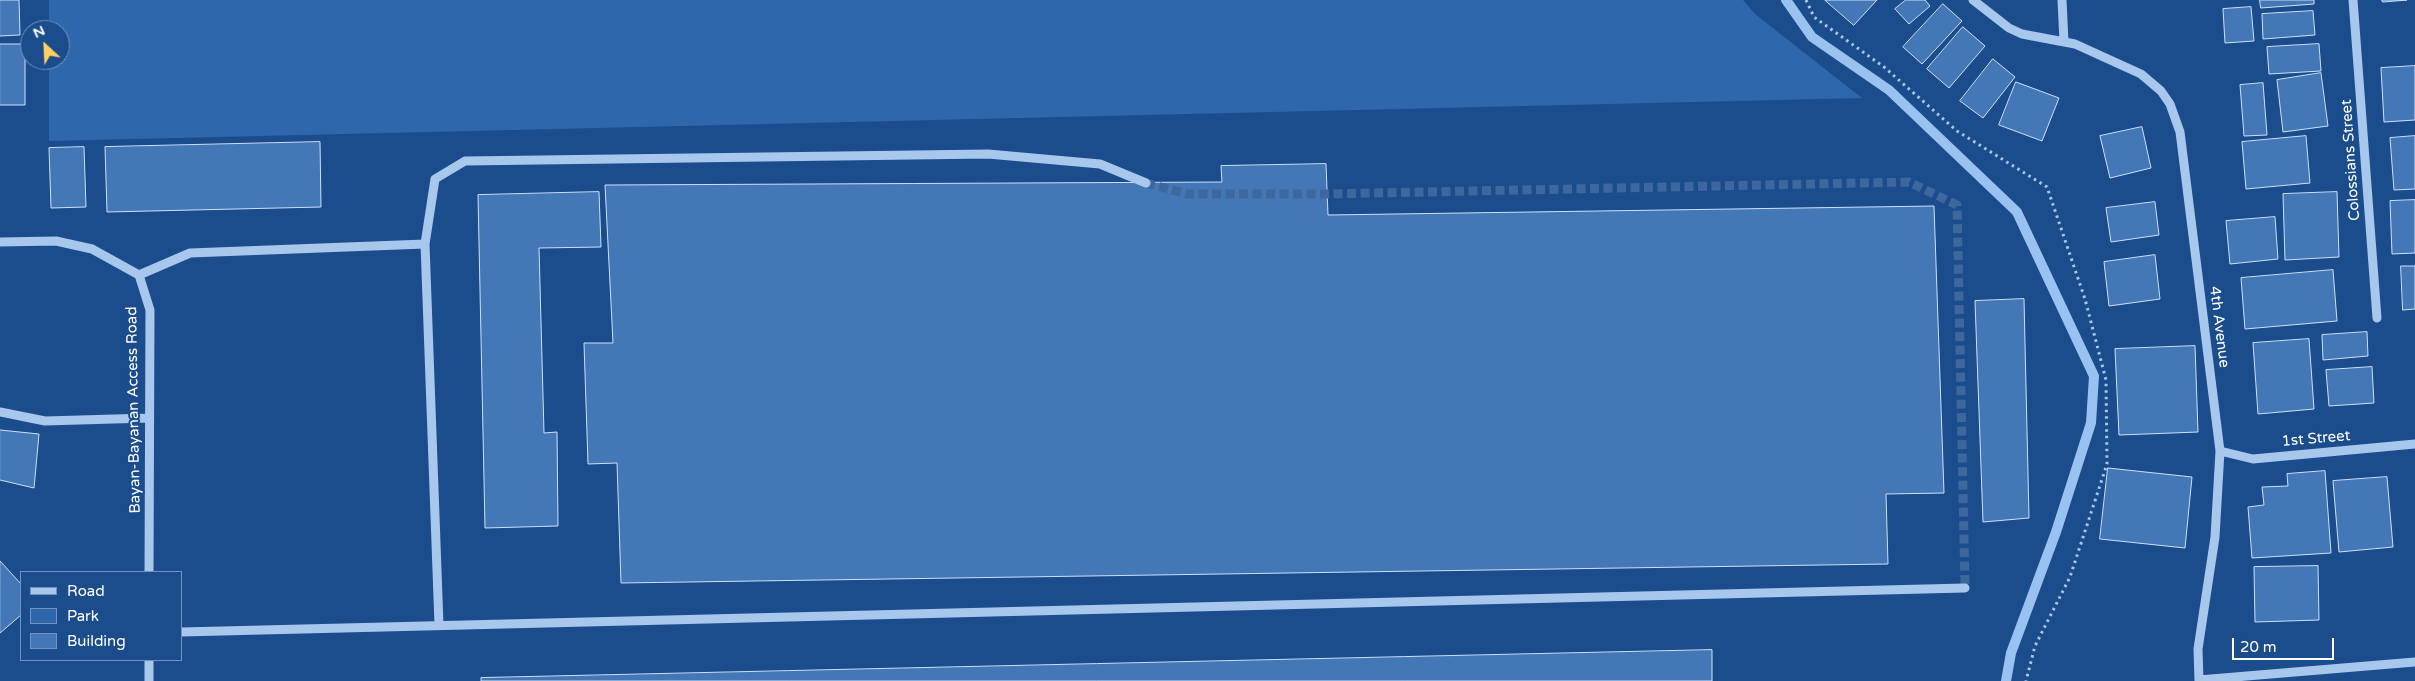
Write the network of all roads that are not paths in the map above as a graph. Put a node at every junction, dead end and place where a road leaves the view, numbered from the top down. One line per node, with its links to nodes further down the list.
1 (1973, 0): 4 (street, 4th Avenue)
2 (2062, 0): 4 (street)
3 (2353, 0): 9 (street, Colossians Street)
4 (2064, 42): 13 (street, 4th Avenue)
5 (1146, 183): 7 (street)
6 (0, 242): 8 (street)
7 (425, 244): 8 (street); 16 (street)
8 (139, 275): 11 (street, Bayan-Bayanan Access Road)
9 (2377, 318)
10 (0, 412): 11 (street)
11 (149, 418): 14 (street, Bayan-Bayanan Access Road)
12 (2415, 444): 13 (street, 1st Street)
13 (2220, 451): 20 (street, 4th Avenue)
14 (149, 571)
15 (1965, 588): 16 (street)
16 (439, 625): 17 (street)
17 (182, 632)
18 (149, 661): 21 (street)
19 (2415, 662): 20 (street)
20 (2199, 680)
21 (149, 681)

